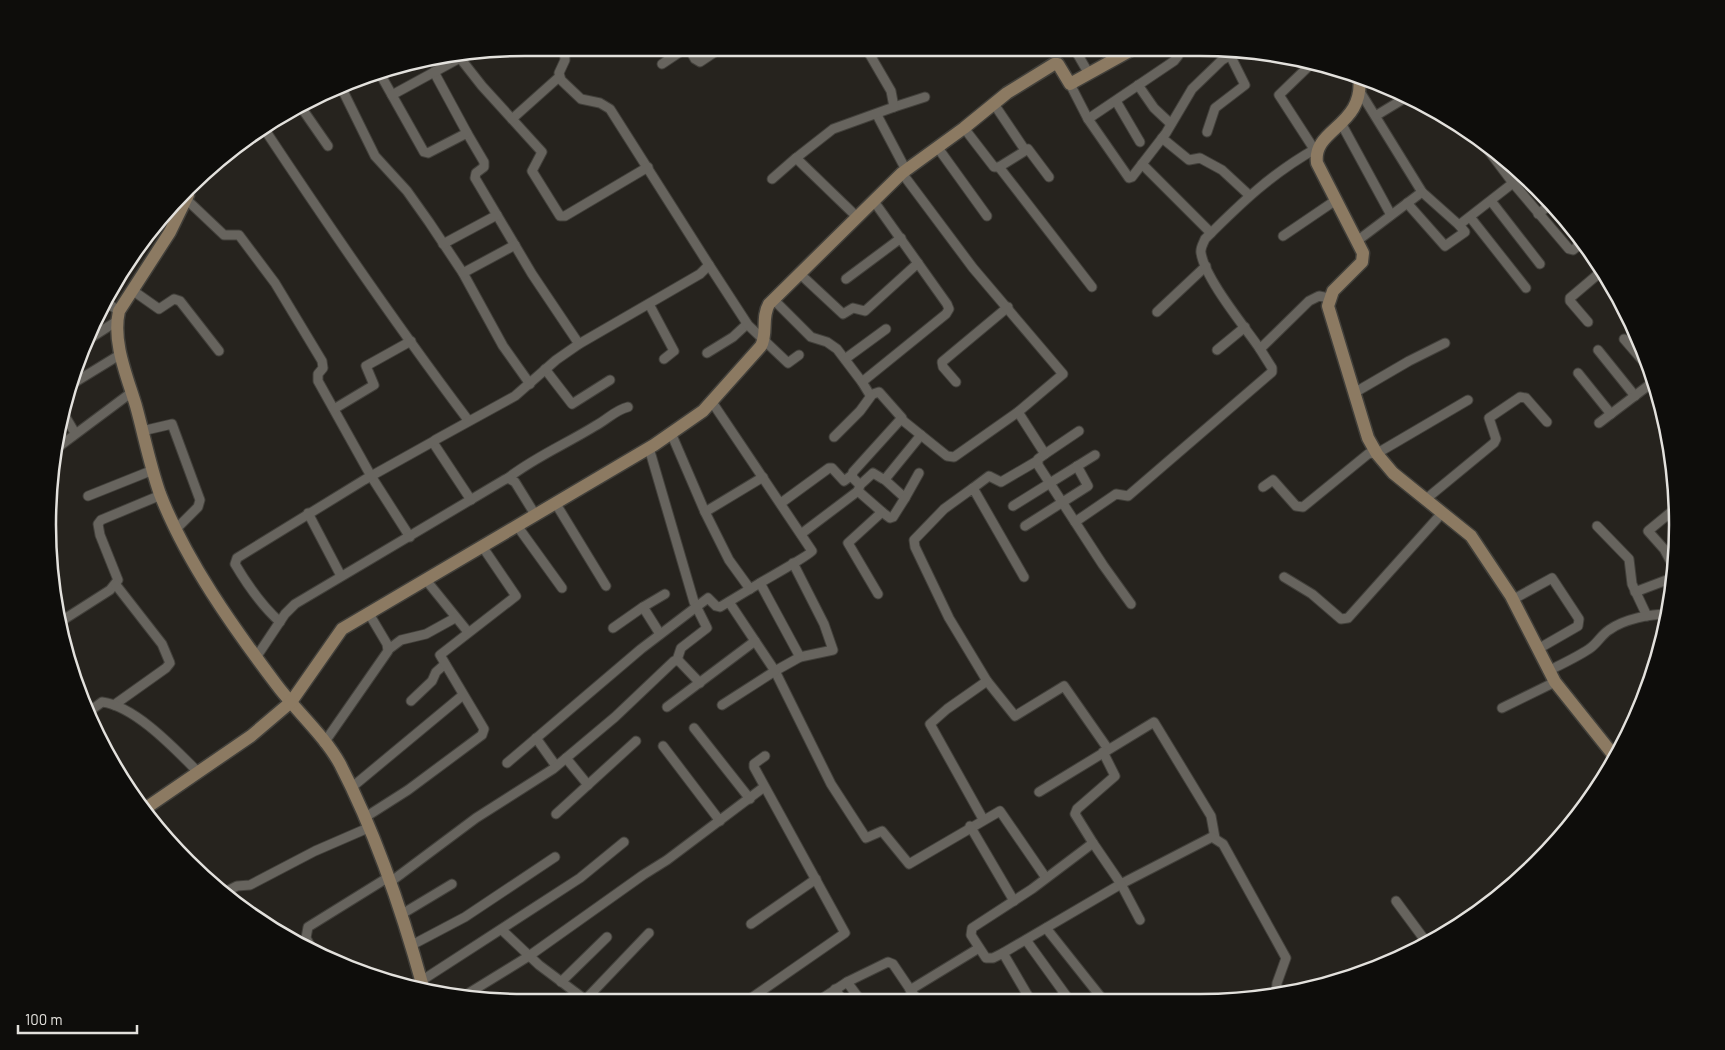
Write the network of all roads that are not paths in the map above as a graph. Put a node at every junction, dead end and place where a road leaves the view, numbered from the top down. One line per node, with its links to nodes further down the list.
1 (565, 56): 17 (street)
2 (674, 56): 13 (street)
3 (693, 56): 4 (street)
4 (709, 56)
5 (871, 56): 29 (street)
6 (1079, 56): 16 (street)
7 (1121, 56): 16 (street)
8 (1178, 56): 21 (street)
9 (1227, 57): 35 (street)
10 (1231, 57): 38 (street)
11 (461, 60): 33 (street)
12 (452, 62): 15 (street)
13 (662, 64)
14 (1306, 69): 45 (street)
15 (434, 72): 24 (street); 39 (street)
16 (1089, 74): 19 (street)
17 (559, 77): 33 (street); 50 (street)
18 (383, 78): 24 (street)
19 (1070, 84): 28 (street); 34 (street)
20 (1359, 84): 22 (street)
21 (1138, 85): 26 (street); 35 (street)
22 (1359, 90): 32 (street); 36 (street)
23 (344, 93): 76 (street)
24 (392, 95): 39 (street)
25 (925, 97): 29 (street)
26 (1116, 101): 34 (street); 42 (street)
27 (1399, 101): 32 (street)
28 (994, 104): 37 (street); 46 (street)
29 (894, 107): 31 (street)
30 (304, 112): 43 (street)
31 (876, 115): 47 (street); 52 (street)
32 (1377, 115): 56 (street)
33 (512, 119): 50 (street)
34 (1088, 119): 48 (street)
35 (1171, 124): 41 (street)
36 (1341, 124): 45 (street); 67 (street)
37 (964, 128): 44 (street); 51 (street)
38 (1207, 132)
39 (467, 133): 66 (street)
40 (267, 134): 104 (street)
41 (1162, 138): 48 (street); 57 (street)
42 (1140, 142)
43 (328, 146)
44 (938, 148): 52 (street); 69 (street)
45 (1316, 149): 57 (street); 60 (street)
46 (1025, 150): 51 (street); 53 (street)
47 (796, 158): 54 (street); 68 (street)
48 (1142, 164): 72 (street)
49 (1499, 165): 55 (street)
50 (648, 167): 81 (street)
51 (999, 167): 87 (street)
52 (904, 171): 59 (street); 94 (street)
53 (1049, 177)
54 (772, 180)
55 (1513, 183): 61 (street); 65 (street)
56 (1422, 192): 62 (street); 71 (street)
57 (1249, 195): 72 (street)
58 (189, 199): 132 (street)
59 (873, 200): 68 (street); 74 (street)
60 (1336, 200): 73 (street); 75 (street)
61 (1491, 201): 70 (street); 80 (street)
62 (1407, 203): 67 (street); 71 (street)
63 (183, 206): 89 (street)
64 (1545, 209): 65 (street)
65 (1538, 214): 78 (street)
66 (497, 215): 76 (street); 77 (street)
67 (1391, 215): 75 (street)
68 (856, 216): 84 (street)
69 (987, 216)
70 (1470, 217): 71 (street); 88 (street)
71 (1459, 225)
72 (1211, 233): 82 (street)
73 (1283, 236)
74 (901, 238): 79 (street); 86 (street)
75 (1357, 241): 90 (street)
76 (444, 244): 83 (street)
77 (515, 245): 83 (street); 106 (street)
78 (1577, 247)
79 (918, 263): 84 (street); 121 (street)
80 (1540, 264)
81 (709, 265): 92 (street); 98 (street)
82 (1206, 266): 95 (street); 99 (street)
83 (463, 273): 123 (street)
84 (799, 273): 91 (street)
85 (1596, 276): 97 (street)
86 (846, 279)
87 (1092, 286)
88 (1526, 288)
89 (132, 290): 96 (street); 108 (street)
90 (1329, 298): 107 (street); 126 (street)
91 (774, 299): 102 (street); 116 (street)
92 (649, 304): 106 (street); 115 (street)
93 (111, 307): 96 (street)
94 (1008, 307): 122 (street); 133 (street)
95 (1157, 312)
96 (118, 316): 101 (street); 112 (street)
97 (1588, 322)
98 (747, 324): 102 (street); 113 (street)
99 (1245, 327): 107 (street); 109 (street)
100 (886, 329): 116 (street)
101 (99, 331)
102 (763, 338): 114 (street); 130 (street)
103 (1624, 339): 111 (street)
104 (411, 340): 132 (street); 136 (street)
105 (1445, 343): 126 (street)
106 (578, 344): 117 (street)
107 (1260, 349): 180 (street)
108 (219, 350)
109 (1217, 350)
110 (1598, 350): 128 (street)
111 (1635, 352)
112 (121, 354): 119 (street); 125 (street)
113 (706, 354)
114 (799, 355)
115 (664, 359)
116 (845, 359): 121 (street)
117 (545, 369): 120 (street); 123 (street)
118 (1578, 373): 134 (street)
119 (79, 380)
120 (610, 380)
121 (862, 382): 127 (street)
122 (956, 382)
123 (530, 384): 136 (street)
124 (1648, 386): 128 (street)
125 (132, 392): 140 (street); 142 (street)
126 (1354, 393): 149 (street)
127 (871, 396): 135 (street); 145 (street)
128 (1634, 396): 134 (street)
129 (1468, 400): 149 (street)
130 (712, 402): 143 (street); 158 (street)
131 (628, 407): 159 (street)
132 (334, 409): 157 (street)
133 (1018, 412): 144 (street); 150 (street)
134 (1611, 414): 139 (street)
135 (902, 418): 144 (street); 156 (street)
136 (468, 420): 146 (street)
137 (68, 421): 142 (street)
138 (1547, 422): 168 (street)
139 (1600, 423)
140 (142, 431): 154 (street); 184 (street)
141 (1079, 431): 150 (street)
142 (76, 433): 147 (street)
143 (671, 433): 148 (street); 174 (street)
144 (922, 435): 160 (street)
145 (834, 437)
146 (434, 441): 157 (street); 169 (street)
147 (64, 442)
148 (649, 448): 172 (street); 206 (street)
149 (1375, 452): 162 (street); 168 (street)
150 (1045, 454): 152 (street)
151 (1095, 455): 153 (street)
152 (1037, 461): 161 (street); 164 (street)
153 (1078, 466): 161 (street); 171 (street)
154 (153, 470): 165 (street); 166 (street)
155 (919, 473): 167 (street)
156 (852, 474): 163 (street); 170 (street)
157 (371, 476): 177 (street); 186 (street)
158 (763, 476): 170 (street); 174 (street)
159 (508, 478): 169 (street); 179 (street)
160 (884, 480): 163 (street); 167 (street)
161 (1050, 484): 171 (street); 173 (street)
162 (1263, 487)
163 (859, 488): 175 (street); 185 (street)
164 (972, 488): 191 (street); 226 (street)
165 (161, 494): 184 (street); 196 (street)
166 (88, 496)
167 (905, 498): 175 (street)
168 (1426, 499): 176 (street)
169 (472, 500): 186 (street)
170 (781, 503): 185 (street)
171 (1063, 503): 180 (street); 181 (street)
172 (556, 504): 179 (street); 197 (street)
173 (1013, 506)
174 (705, 512): 199 (street)
175 (882, 512): 202 (street)
176 (1443, 512): 192 (street); 203 (street)
177 (308, 514): 190 (street); 213 (street)
178 (1669, 514): 188 (street)
179 (536, 516): 183 (street)
180 (1075, 522): 205 (street)
181 (1025, 526)
182 (1597, 526): 200 (street)
183 (518, 527): 187 (street); 198 (street)
184 (177, 528): 220 (street)
185 (801, 534): 189 (street)
186 (410, 537): 190 (street)
187 (482, 546): 193 (street); 215 (street)
188 (1668, 556)
189 (792, 563): 195 (street); 221 (street)
190 (340, 576): 213 (street)
191 (1024, 577)
192 (1284, 577)
193 (426, 580): 208 (street); 212 (street)
194 (1666, 580): 200 (street)
195 (760, 583): 199 (street); 221 (street)
196 (116, 585): 211 (street); 231 (street)
197 (606, 586)
198 (562, 588)
199 (750, 589): 204 (street)
200 (1635, 592): 210 (street)
201 (665, 594): 207 (street)
202 (878, 594)
203 (1512, 600): 219 (street); 219 (street)
204 (729, 602): 206 (street); 217 (street)
205 (1131, 604)
206 (696, 606): 216 (street); 222 (street)
207 (643, 607): 214 (street); 216 (street)
208 (368, 612): 218 (street); 230 (street)
209 (1660, 615): 210 (street)
210 (1647, 616): 225 (street)
211 (66, 618)
212 (455, 618): 215 (street); 218 (street)
213 (280, 622): 220 (street)
214 (613, 628)
215 (468, 632): 223 (street)
216 (660, 634): 238 (street)
217 (755, 641): 224 (street); 227 (street)
218 (388, 648): 237 (street)
219 (1538, 649): 225 (street)
220 (257, 656): 230 (street)
221 (800, 657): 224 (street)
222 (677, 660): 227 (street); 244 (street)
223 (445, 664): 228 (street); 229 (street)
224 (775, 671): 232 (street); 258 (street)
225 (1551, 676): 235 (street); 242 (street)
226 (987, 681): 241 (street); 255 (street)
227 (700, 683): 233 (street)
228 (463, 695): 250 (street); 257 (street)
229 (411, 700)
230 (291, 702): 237 (street); 247 (street)
231 (114, 705): 234 (street); 247 (street)
232 (722, 706)
233 (667, 707)
234 (94, 708)
235 (1502, 708)
236 (694, 728): 252 (street)
237 (318, 735): 250 (street)
238 (536, 738): 245 (street); 246 (street)
239 (636, 741): 248 (street)
240 (663, 746): 256 (street)
241 (1105, 751): 251 (street); 259 (street); 261 (street)
242 (1610, 751)
243 (765, 756): 249 (street)
244 (566, 758): 246 (street); 248 (street)
245 (507, 763)
246 (556, 766): 265 (street)
247 (198, 772): 253 (street)
248 (588, 785): 254 (street)
249 (764, 787): 252 (street); 264 (street)
250 (351, 788): 257 (street)
251 (1039, 792)
252 (750, 799): 256 (street)
253 (150, 805)
254 (556, 814)
255 (983, 819): 258 (street); 263 (street)
256 (720, 821): 284 (street)
257 (366, 823): 265 (street); 268 (street)
258 (970, 826): 269 (street)
259 (1216, 838): 267 (street); 289 (street)
260 (624, 842): 275 (street)
261 (1093, 843): 263 (street); 267 (street)
262 (555, 856): 281 (street)
263 (1046, 878): 269 (street)
264 (816, 879): 273 (street); 295 (street)
265 (388, 881): 271 (street); 279 (street)
266 (452, 884): 271 (street)
267 (1121, 884): 272 (street); 274 (street)
268 (231, 889)
269 (1014, 901): 282 (street)
270 (1396, 901): 278 (street)
271 (402, 914): 281 (street)
272 (1140, 920)
273 (751, 924)
274 (1046, 928): 280 (street); 302 (street)
275 (502, 930): 284 (street); 288 (street)
276 (649, 932): 294 (street)
277 (607, 937): 286 (street)
278 (1423, 937)
279 (307, 939)
280 (1026, 940): 283 (street); 301 (street)
281 (410, 946): 285 (street)
282 (979, 948): 283 (street); 291 (street)
283 (1003, 953): 300 (street)
284 (529, 956): 286 (street); 292 (street)
285 (421, 982)
286 (561, 982): 293 (street)
287 (847, 982): 290 (street); 291 (street); 298 (street)
288 (424, 983)
289 (1277, 987)
290 (835, 989): 296 (street); 297 (street)
291 (910, 990): 299 (street)
292 (472, 991)
293 (576, 993)
294 (592, 994)
295 (758, 994)
296 (828, 994)
297 (838, 994)
298 (855, 994)
299 (913, 994)
300 (1026, 994)
301 (1064, 994)
302 (1098, 994)

